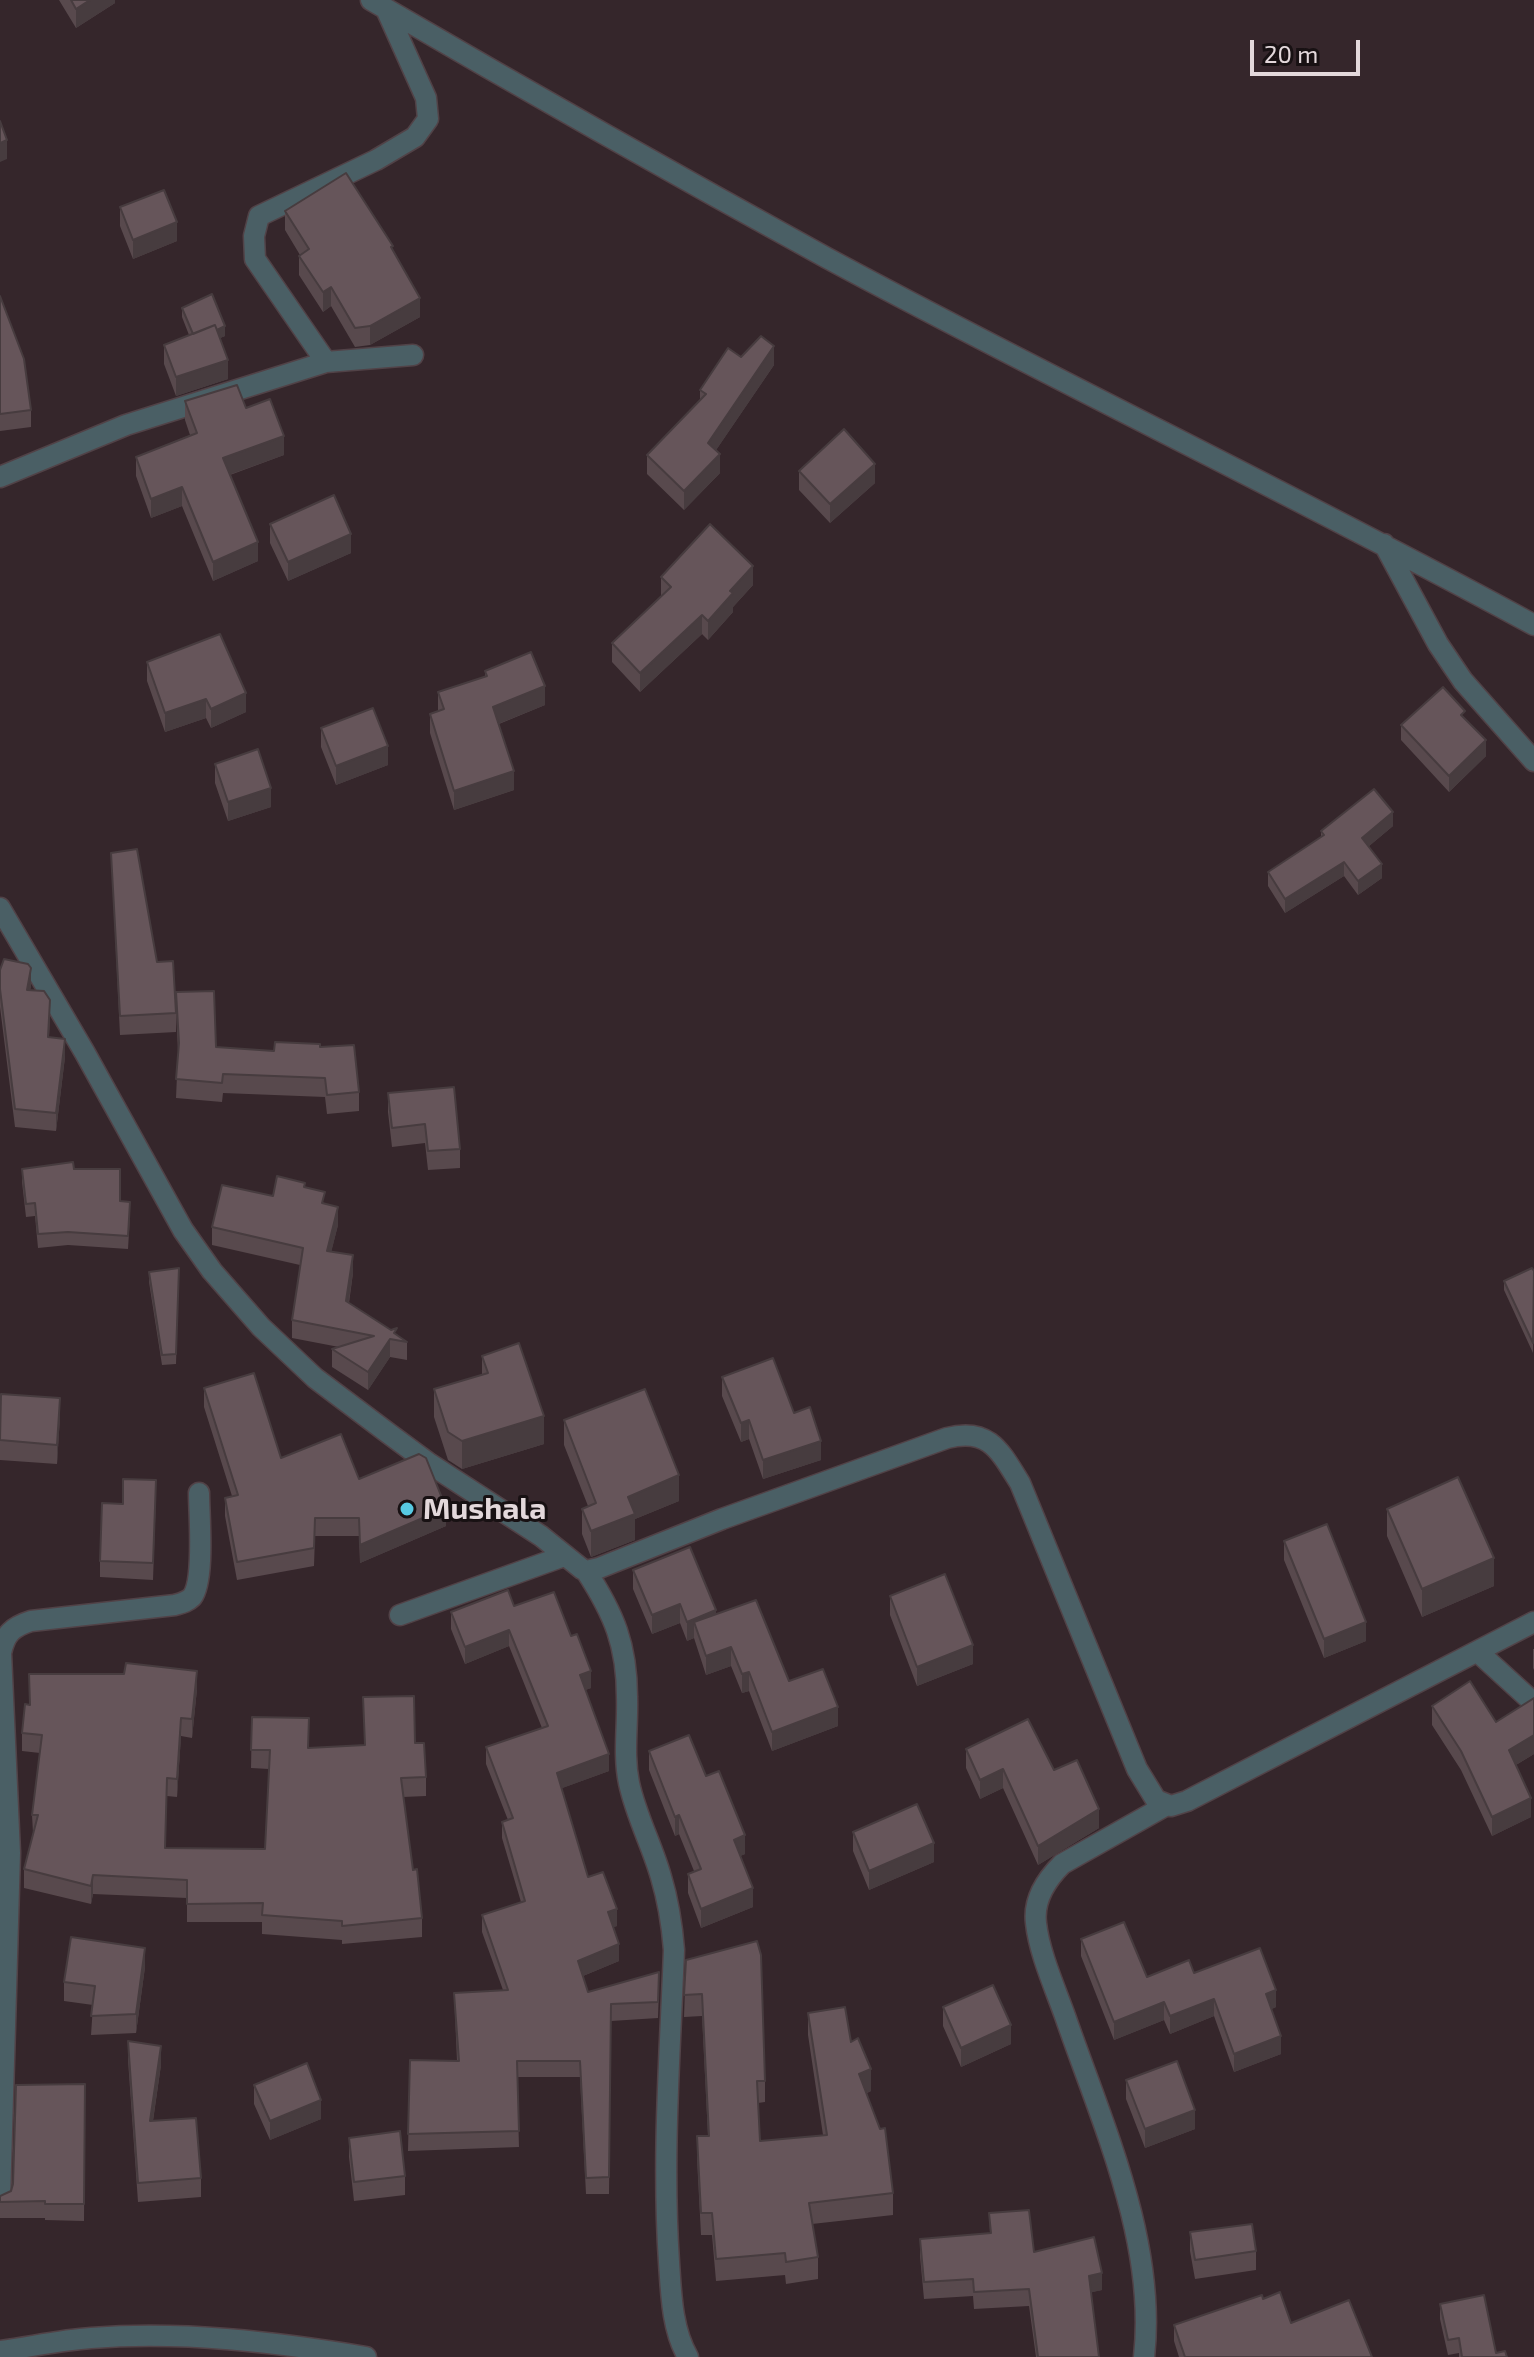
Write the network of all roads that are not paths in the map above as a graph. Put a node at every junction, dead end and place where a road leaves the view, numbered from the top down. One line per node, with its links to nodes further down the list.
1 (378, 4): 3 (street); 5 (street)
2 (413, 355): 3 (street)
3 (326, 362): 4 (street)
4 (0, 477)
5 (1384, 544): 6 (street); 7 (street)
6 (1534, 625)
7 (1534, 761)
8 (0, 908): 10 (street)
9 (199, 1493): 17 (street)
10 (564, 1556): 11 (street); 12 (street)
11 (586, 1571): 16 (street); 20 (street)
12 (400, 1615)
13 (1534, 1622): 14 (street)
14 (1478, 1652): 15 (street); 16 (street)
15 (1534, 1703)
16 (1165, 1806): 21 (street)
17 (0, 2200)
18 (0, 2351): 19 (street)
19 (366, 2357)
20 (688, 2357)
21 (1144, 2357)

